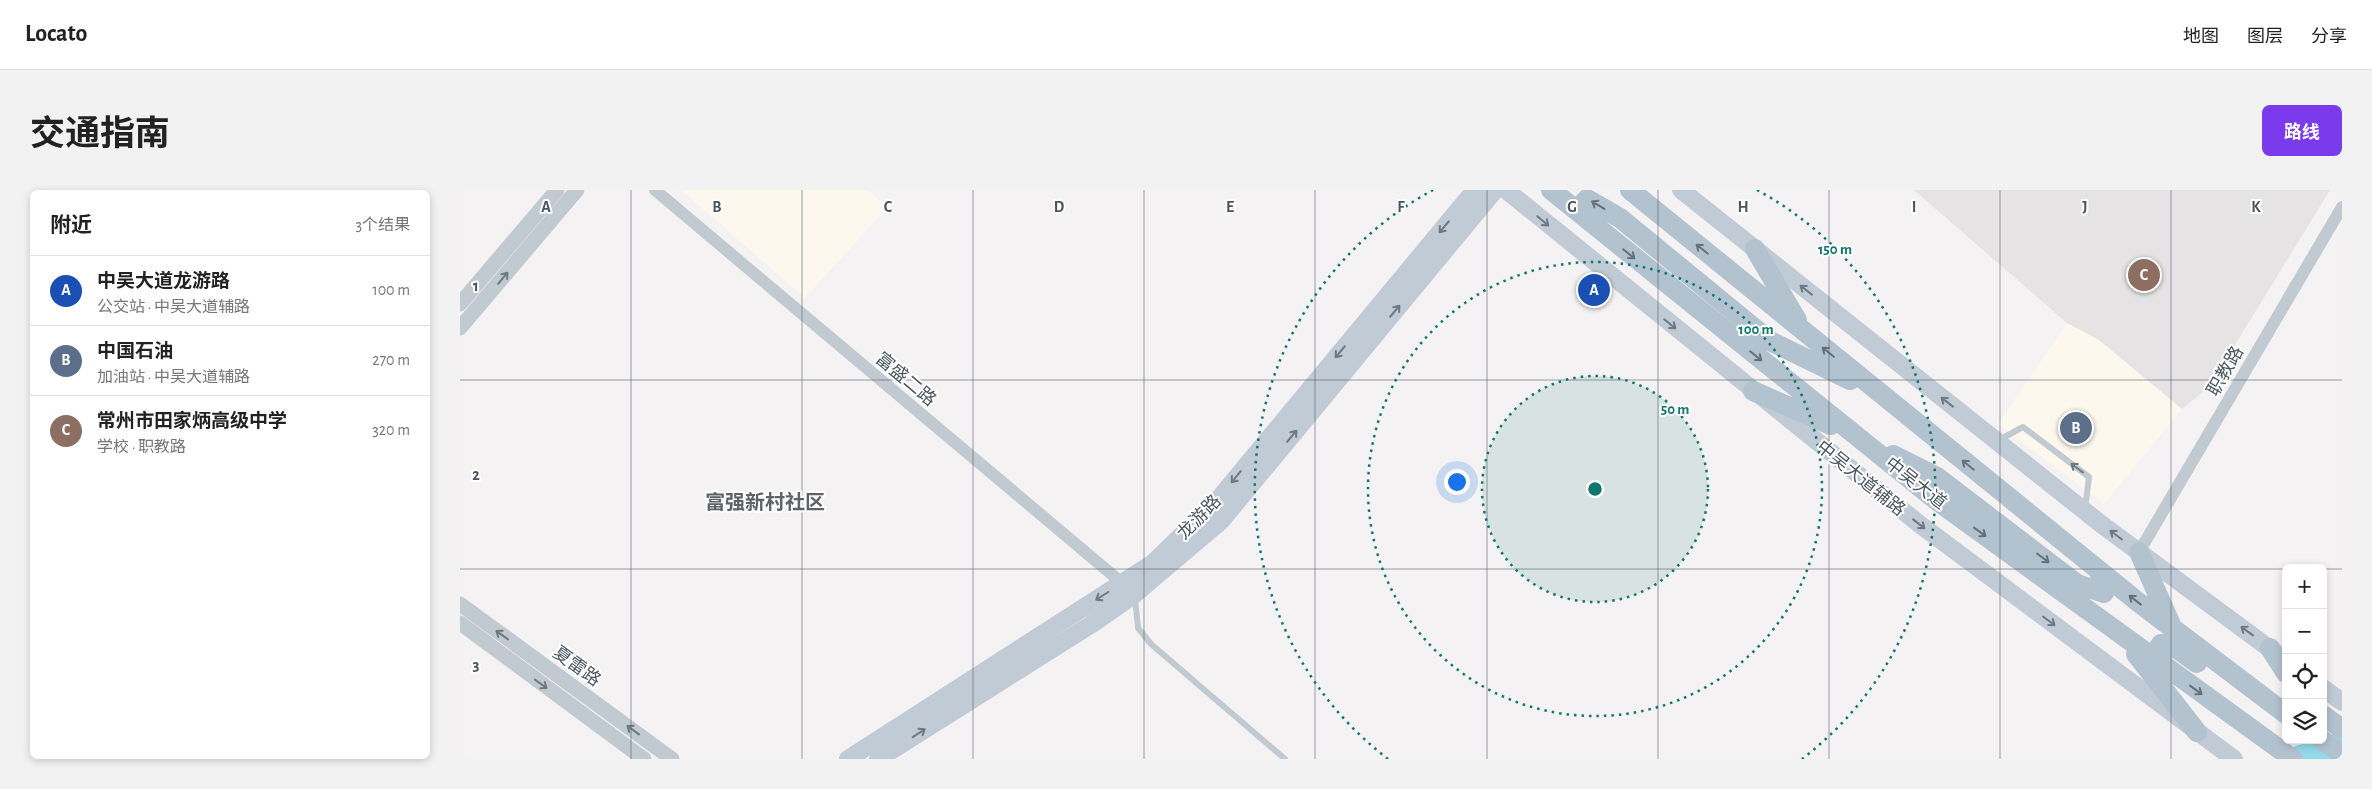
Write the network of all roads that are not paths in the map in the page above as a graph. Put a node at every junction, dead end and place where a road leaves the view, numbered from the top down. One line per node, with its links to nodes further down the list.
1 (557, 190): 13 (street)
2 (577, 190): 14 (street, one-way to 2)
3 (656, 190): 23 (street, 富盛二路)
4 (1475, 190): 23 (main road, 龙游路, one-way to 23)
5 (1495, 190): 23 (main road, 龙游路, one-way to 5)
6 (1506, 190): 16 (main road, 中吴大道辅路, one-way to 16)
7 (1551, 190): 11 (main road, 中吴大道)
8 (1630, 190): 15 (main road, one-way to 8)
9 (1681, 190): 12 (main road)
10 (2342, 207): 21 (street, 职教路)
11 (1599, 230): 17 (main road, one-way to 11); 18 (main road, 中吴大道, one-way to 18)
12 (1755, 249): 15 (main road); 19 (main road, one-way to 12)
13 (460, 304)
14 (460, 328)
15 (1805, 332): 17 (main road, one-way to 15)
16 (1753, 391): 18 (main road); 36 (main road, 中吴大道辅路, one-way to 36)
17 (1884, 397): 22 (main road, one-way to 17)
18 (1856, 436): 22 (main road, one-way to 22); 27 (main road, 中吴大道, one-way to 27)
19 (1996, 441): 20 (main road); 20 (lane, one-way to 19)
20 (2085, 511): 21 (main road, one-way to 20)
21 (2139, 552): 26 (main road); 28 (main road, one-way to 21)
22 (2098, 570): 26 (main road, one-way to 22)
23 (1128, 589): 42 (main road, 龙游路, one-way to 42); 43 (main road, 龙游路, one-way to 23); 44 (lane)
24 (460, 604): 41 (street, 夏雷路, one-way to 24)
25 (460, 623): 40 (street, 夏雷路, one-way to 40)
26 (2173, 629): 34 (main road)
27 (2121, 635): 31 (main road, 中吴大道); 36 (main road)
28 (2270, 648): 29 (main road); 30 (main road)
29 (2282, 657)
30 (2282, 667)
31 (2166, 668): 35 (main road); 45 (main road, 中吴大道, one-way to 45)
32 (2327, 691): 33 (main road)
33 (2342, 702)
34 (2282, 711)
35 (2282, 716)
36 (2197, 732): 39 (main road, 中吴大道辅路)
37 (2327, 744): 38 (main road)
38 (2341, 754)
39 (2230, 756)
40 (644, 759)
41 (672, 759)
42 (848, 759)
43 (878, 759)
44 (1285, 759)
45 (2293, 759)

